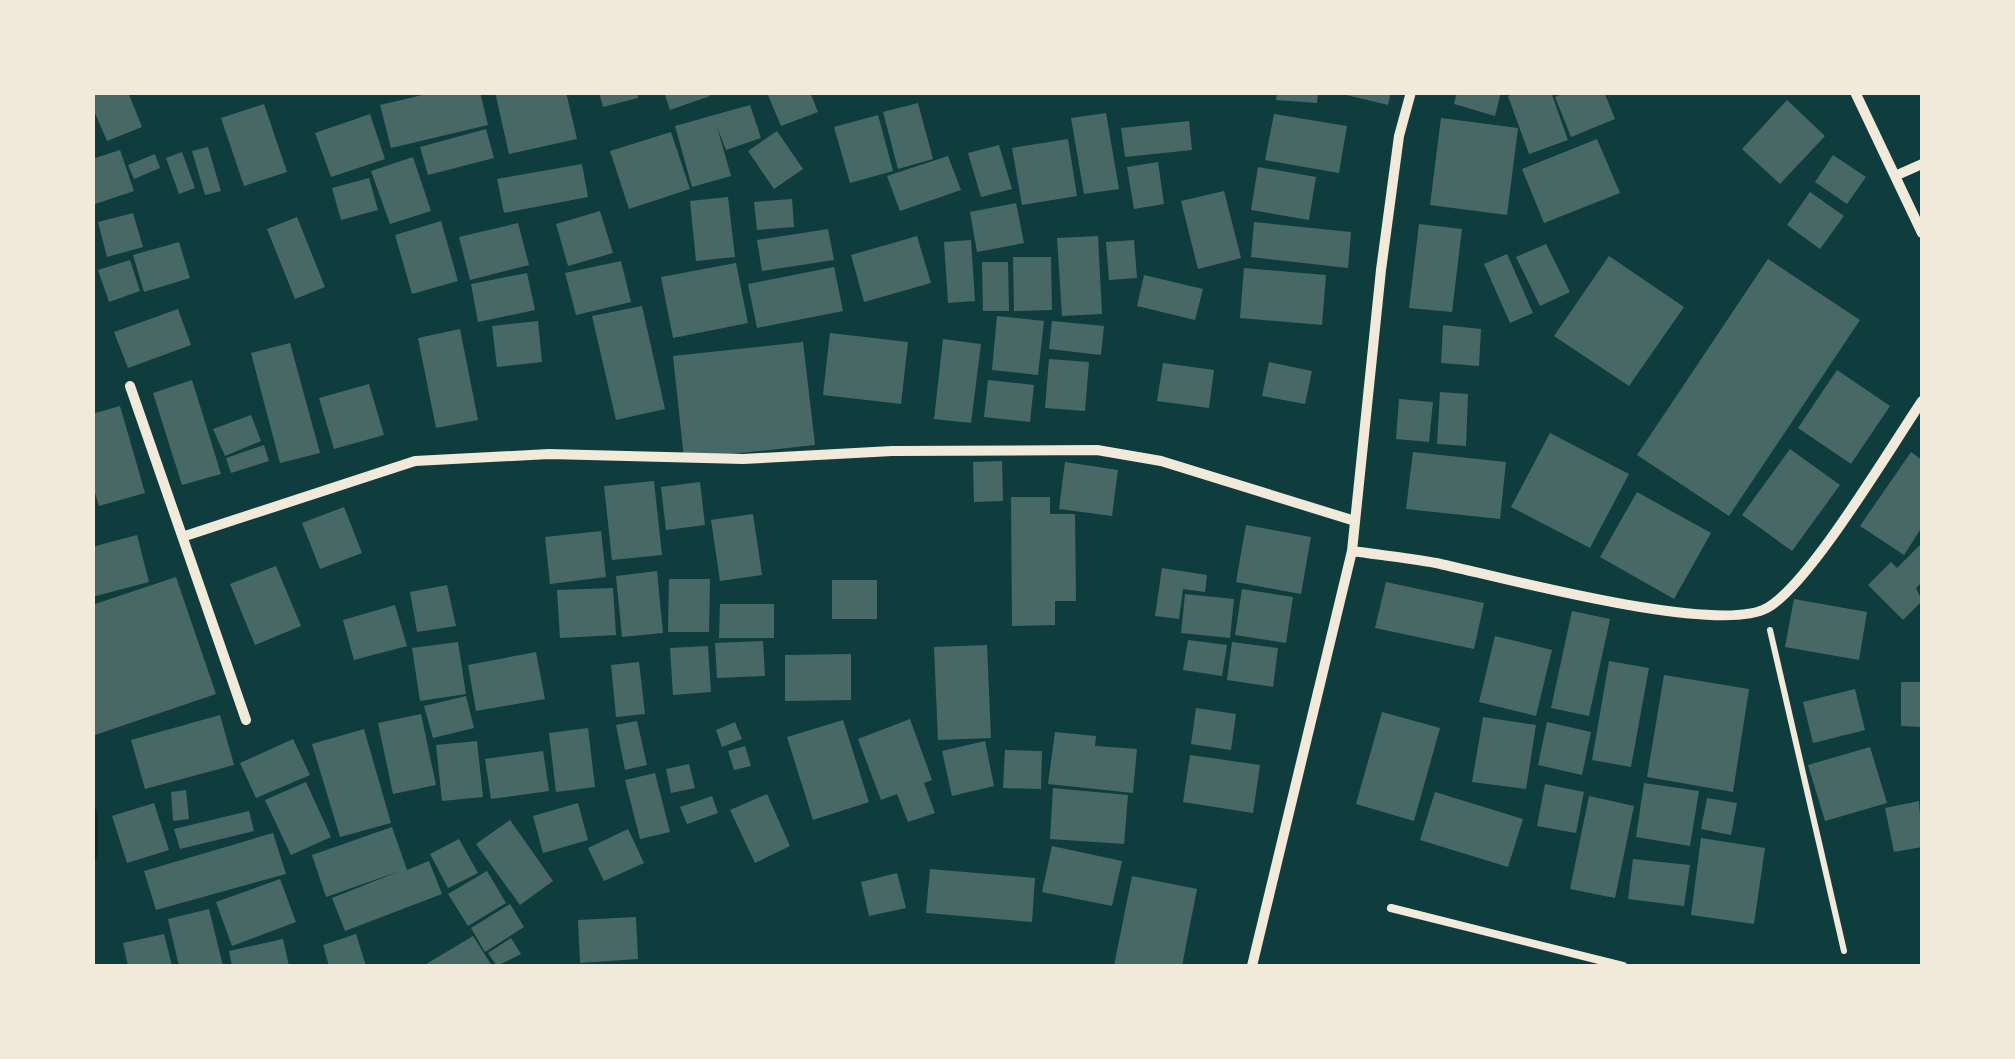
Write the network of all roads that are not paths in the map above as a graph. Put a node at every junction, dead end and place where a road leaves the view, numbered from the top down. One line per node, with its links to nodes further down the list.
1 (1411, 92): 8 (street)
2 (1855, 92): 4 (street)
3 (1922, 164): 4 (street)
4 (1895, 176): 5 (street)
5 (1922, 233)
6 (130, 386): 9 (street)
7 (1922, 401): 10 (street)
8 (1355, 520): 9 (street); 10 (street)
9 (185, 536): 11 (street)
10 (1352, 551): 13 (street)
11 (246, 720)
12 (1391, 908): 14 (lane)
13 (1252, 966)
14 (1622, 966)

